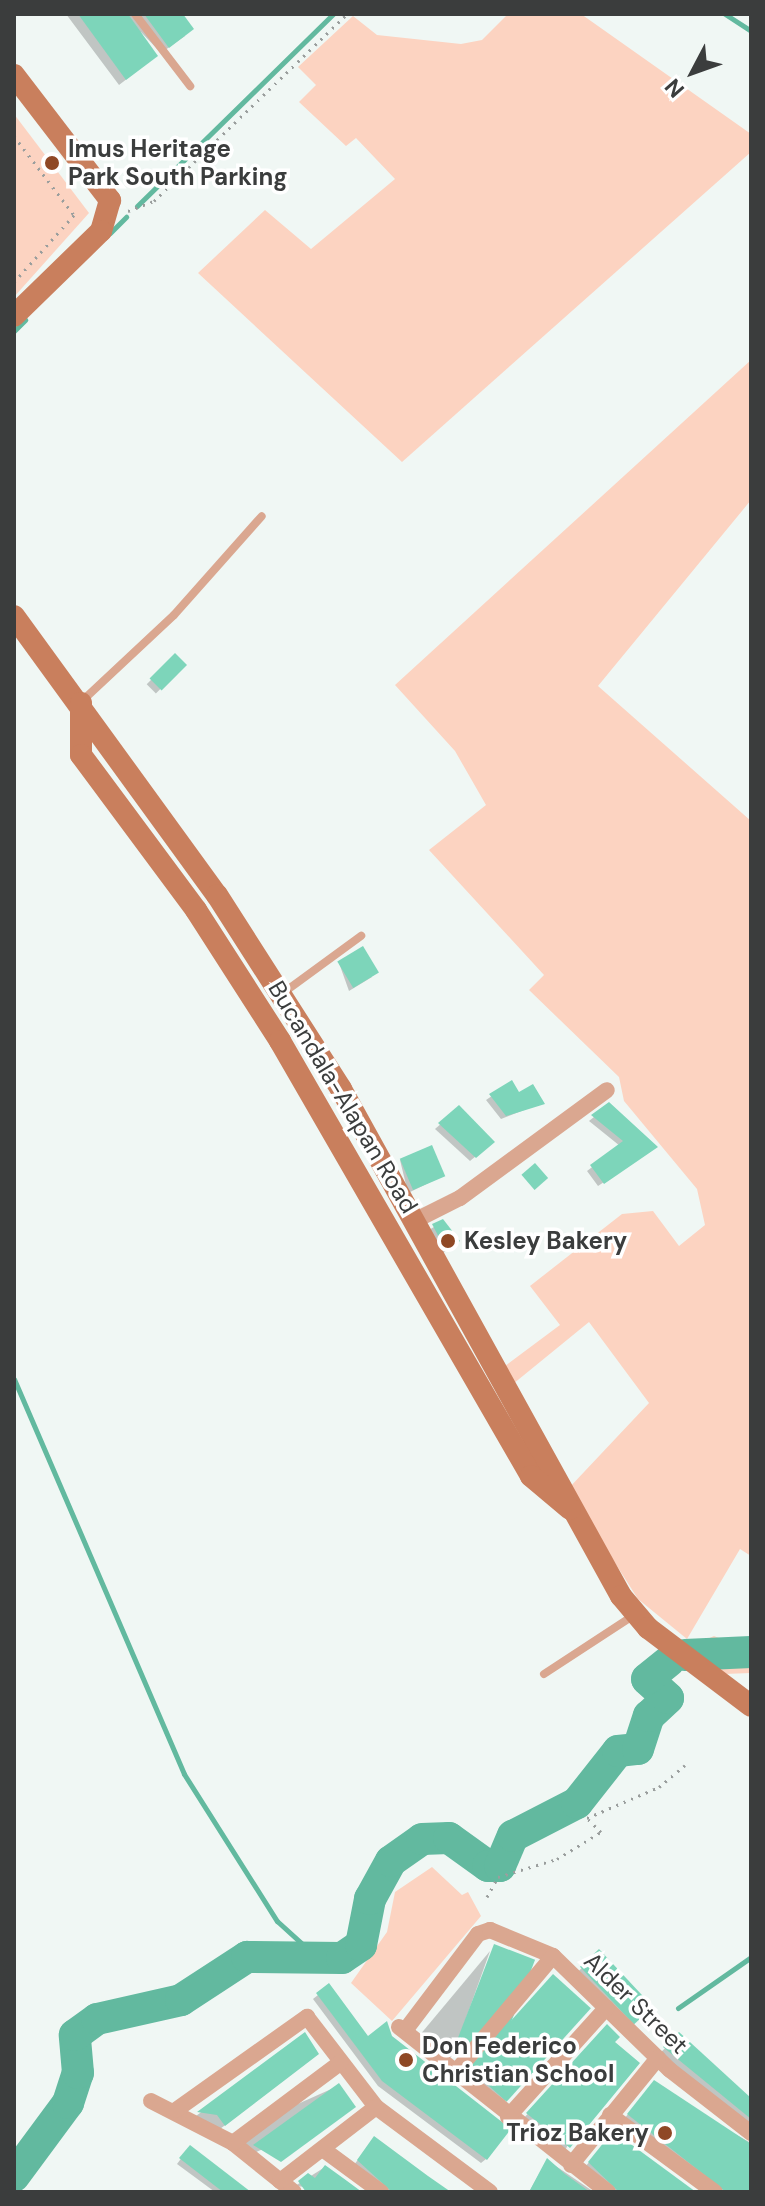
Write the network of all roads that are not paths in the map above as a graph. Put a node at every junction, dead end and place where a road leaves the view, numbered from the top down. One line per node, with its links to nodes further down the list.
1 (135, 14): 3 (lane)
2 (14, 75): 4 (main road)
3 (190, 86)
4 (14, 316)
5 (262, 516): 7 (lane)
6 (14, 616): 7 (main road, Bucandala-Alapan Road)
7 (81, 703): 9 (main road, Bucandala-Alapan Road); 12 (main road, Bucandala-Alapan Road)
8 (361, 936): 9 (lane)
9 (282, 994): 11 (main road, Bucandala-Alapan Road)
10 (607, 1090): 11 (street)
11 (418, 1219): 12 (main road, Bucandala-Alapan Road)
12 (574, 1509): 13 (main road, Bucandala-Alapan Road)
13 (634, 1615): 14 (lane); 15 (main road, Bucandala-Alapan Road)
14 (544, 1674)
15 (751, 1706)
16 (553, 1956): 17 (street, Alder Street); 20 (street); 20 (street, Alder Street)
17 (606, 2008): 18 (street, Alder Street); 25 (street)
18 (658, 2058): 24 (street); 26 (street, Alder Street)
19 (340, 2063): 22 (street); 23 (street); 27 (street)
20 (454, 2074): 25 (street)
21 (151, 2101): 23 (street)
22 (376, 2107): 28 (street); 33 (street)
23 (176, 2110): 27 (street)
24 (610, 2115): 29 (street); 35 (street)
25 (508, 2117): 29 (street)
26 (751, 2133)
27 (233, 2143): 30 (street)
28 (324, 2150): 30 (street); 32 (street)
29 (571, 2165): 34 (street)
30 (280, 2181): 31 (street)
31 (294, 2192)
32 (381, 2192)
33 (490, 2192)
34 (608, 2192)
35 (715, 2192)

